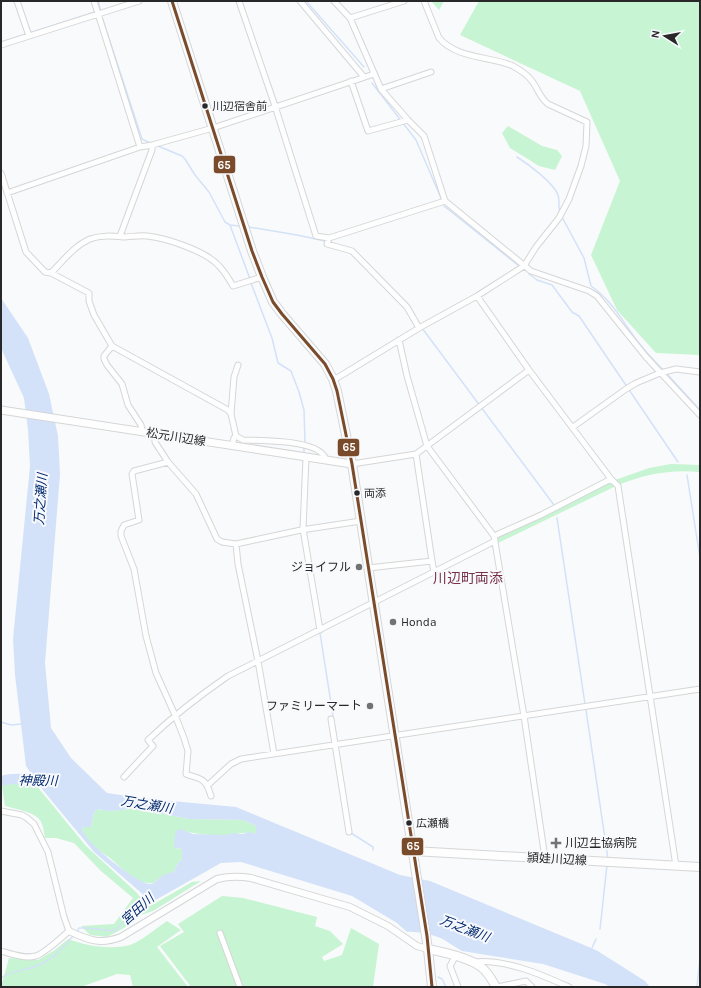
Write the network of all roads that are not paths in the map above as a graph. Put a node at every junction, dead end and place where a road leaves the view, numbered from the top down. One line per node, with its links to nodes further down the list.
1 (17, 1): 12 (street)
2 (94, 1): 10 (street)
3 (139, 1): 10 (street)
4 (172, 1): 21 (main road)
5 (239, 1): 19 (street)
6 (300, 1): 16 (street)
7 (334, 1): 11 (street)
8 (404, 1): 11 (street)
9 (424, 1): 29 (street)
10 (99, 15): 12 (street); 23 (street)
11 (350, 18): 15 (street)
12 (29, 34): 13 (street)
13 (1, 45)
14 (431, 72): 18 (street)
15 (374, 74): 16 (street); 18 (street)
16 (364, 77): 17 (street)
17 (351, 81): 19 (street); 20 (street)
18 (381, 89): 20 (street)
19 (275, 106): 21 (street); 28 (street)
20 (404, 121): 26 (street)
21 (213, 128): 22 (street); 31 (main road)
22 (154, 144): 23 (street); 27 (street)
23 (140, 147): 25 (street)
24 (1, 174): 25 (street)
25 (7, 193): 30 (street)
26 (445, 201): 28 (street); 29 (street)
27 (120, 236): 30 (street); 31 (street)
28 (328, 241): 33 (street)
29 (524, 266): 32 (street); 38 (street)
30 (51, 273): 35 (street)
31 (262, 277): 40 (main road)
32 (477, 296): 33 (street); 37 (street)
33 (421, 327): 34 (street)
34 (399, 340): 40 (street); 49 (street)
35 (112, 346): 42 (street); 45 (street)
36 (238, 365): 42 (street)
37 (530, 370): 44 (street); 49 (street)
38 (663, 372): 39 (street); 43 (street); 44 (street)
39 (700, 372)
40 (333, 379): 54 (main road)
41 (1, 410): 45 (main road, 松元川辺線)
42 (231, 414): 47 (street)
43 (700, 415)
44 (573, 427): 55 (street)
45 (142, 431): 46 (main road, 松元川辺線)
46 (155, 434): 48 (main road, 松元川辺線); 53 (street)
47 (236, 436): 48 (street); 52 (street)
48 (232, 446): 51 (main road, 松元川辺線)
49 (427, 446): 50 (street); 58 (street)
50 (416, 454): 54 (street); 60 (street)
51 (306, 458): 52 (main road, 松元川辺線); 57 (street)
52 (326, 460): 54 (main road, 松元川辺線)
53 (168, 462): 59 (street); 68 (street)
54 (352, 464): 56 (main road)
55 (611, 479): 58 (street); 67 (street)
56 (361, 521): 57 (street); 61 (main road)
57 (302, 530): 59 (street); 64 (street)
58 (494, 539): 62 (street); 69 (street)
59 (236, 544): 65 (street)
60 (432, 561): 61 (street); 62 (street)
61 (368, 568): 63 (main road)
62 (434, 572): 63 (street)
63 (374, 603): 64 (street); 71 (main road)
64 (320, 630): 65 (street)
65 (258, 661): 68 (street); 73 (street)
66 (700, 689): 67 (street)
67 (651, 697): 69 (street); 81 (street)
68 (175, 715): 74 (street); 75 (street)
69 (524, 716): 71 (street); 80 (street)
70 (331, 718): 72 (street)
71 (394, 735): 72 (street); 79 (main road)
72 (337, 745): 73 (street); 78 (street)
73 (274, 754): 75 (street)
74 (124, 777)
75 (208, 785): 76 (street)
76 (211, 796)
77 (1, 812): 83 (street)
78 (349, 832)
79 (413, 851): 80 (main road, 頴娃川辺線); 85 (main road)
80 (545, 858): 81 (main road, 頴娃川辺線)
81 (676, 866): 82 (main road, 頴娃川辺線)
82 (700, 867)
83 (70, 932): 85 (street); 86 (street)
84 (220, 933): 89 (street)
85 (428, 949): 87 (main road); 90 (main road)
86 (1, 951)
87 (455, 957): 88 (main road); 91 (street)
88 (474, 962): 92 (main road); 94 (street)
89 (240, 987)
90 (432, 987)
91 (458, 987)
92 (497, 987): 93 (street)
93 (532, 987)
94 (569, 987)

